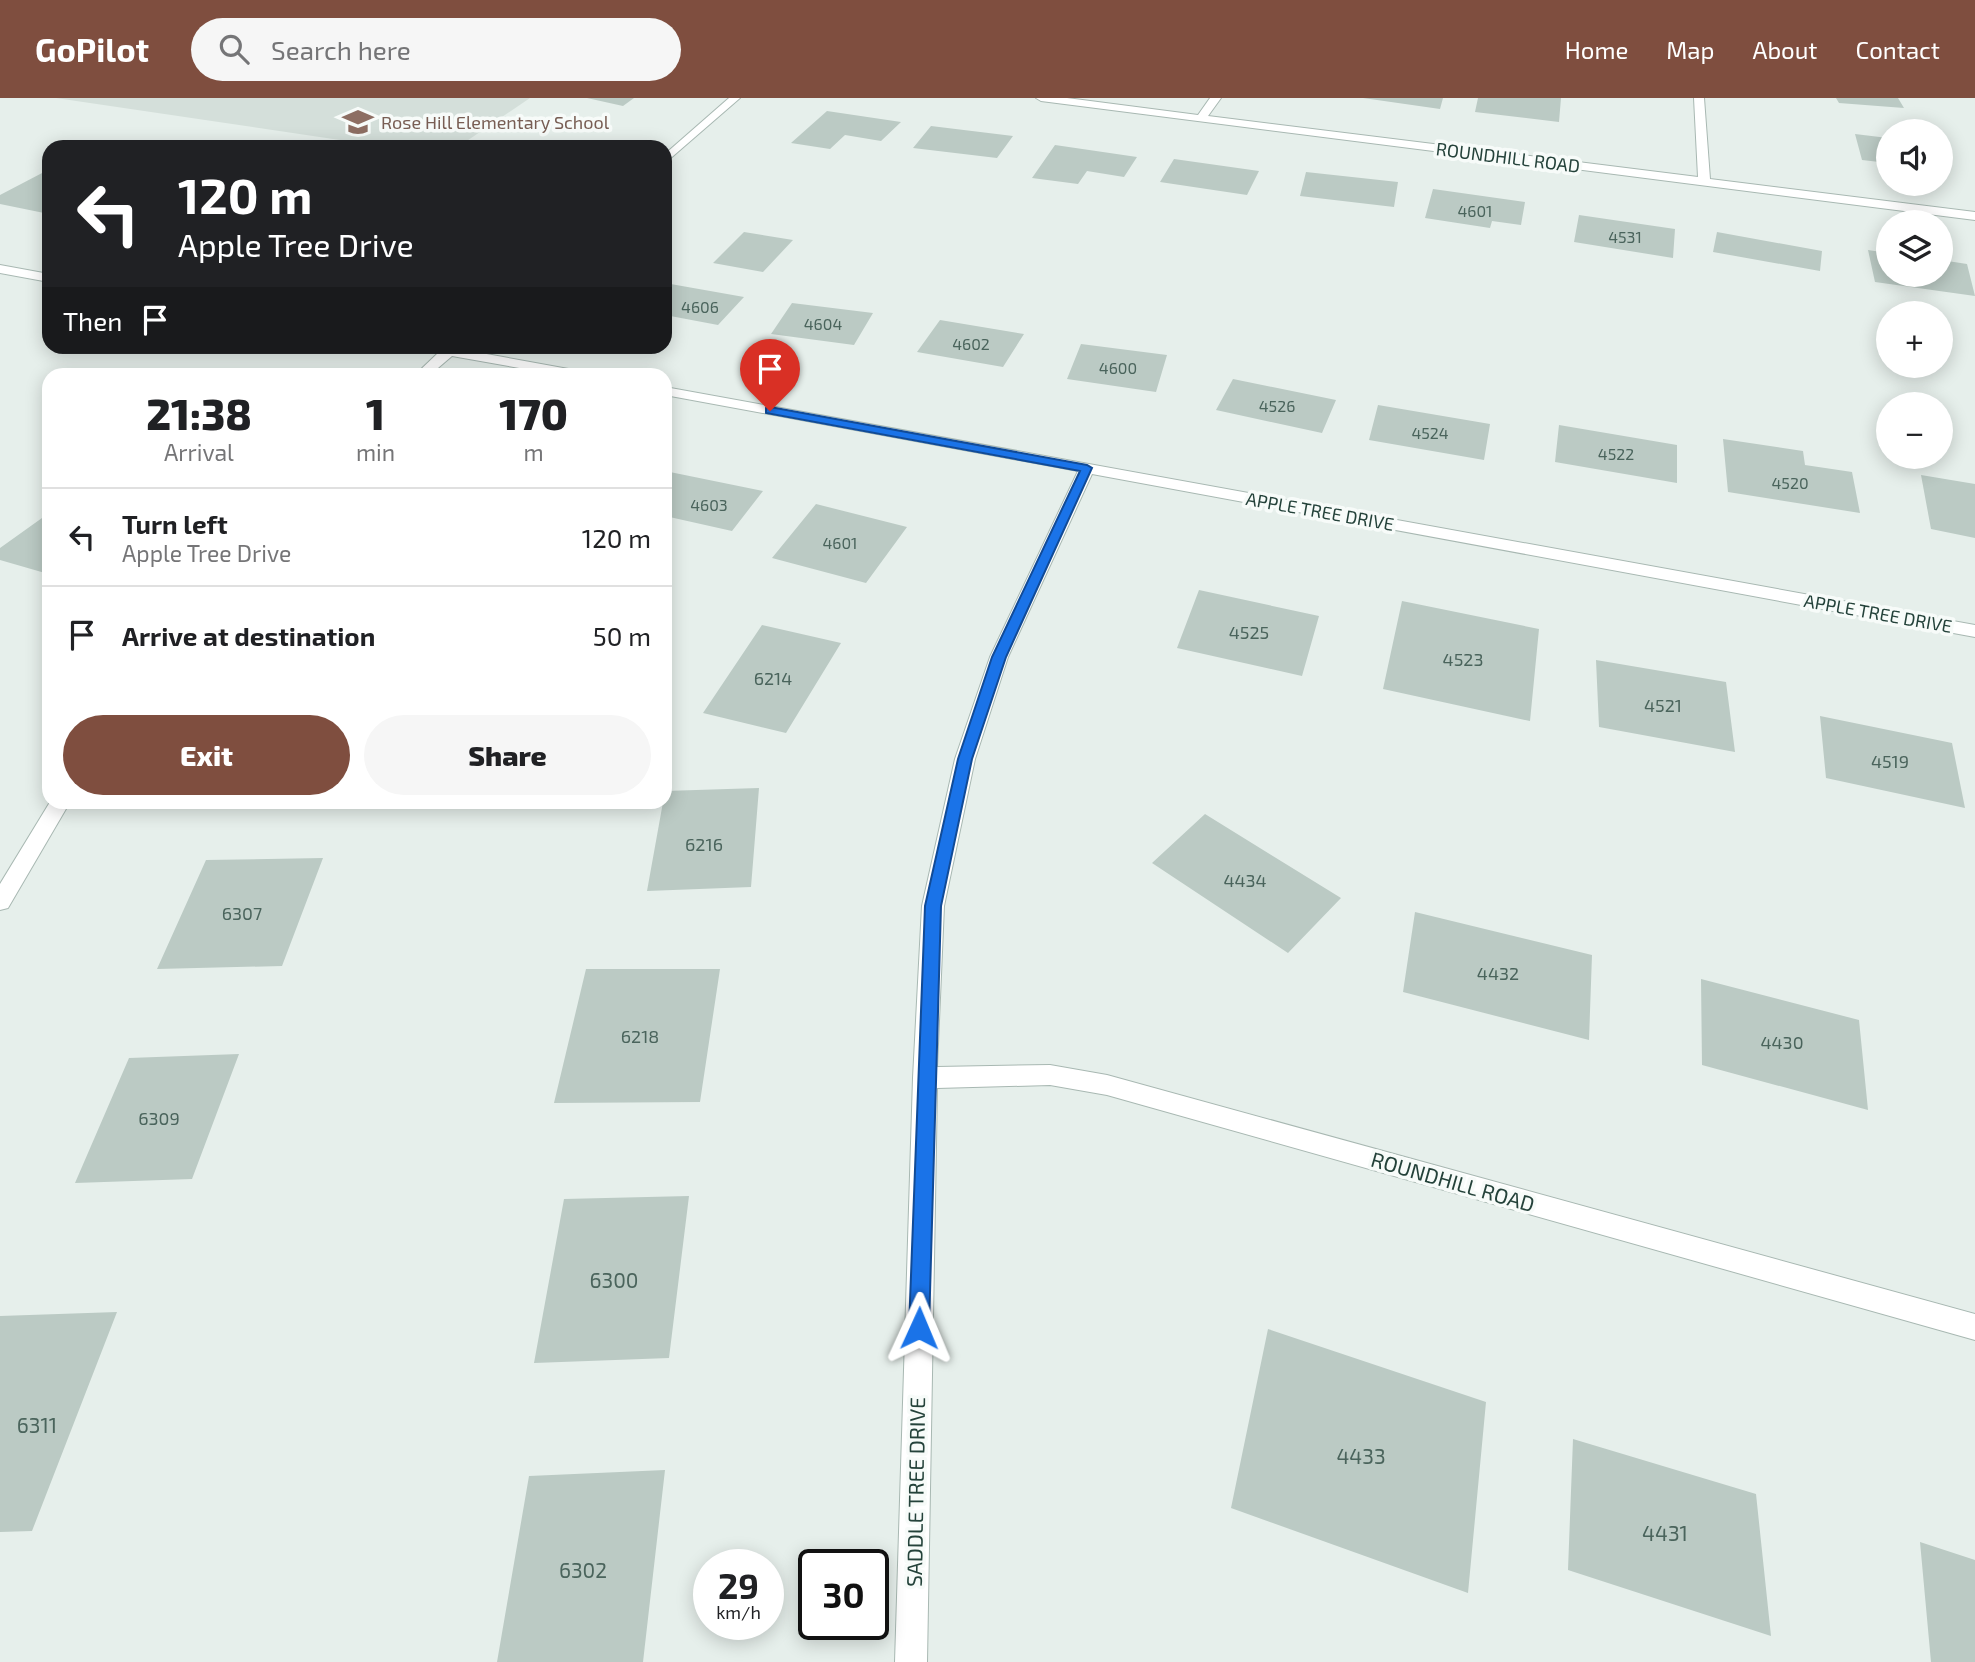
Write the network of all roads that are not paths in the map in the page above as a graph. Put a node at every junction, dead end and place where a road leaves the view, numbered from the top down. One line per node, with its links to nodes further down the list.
1 (735, 98): 6 (street)
2 (1041, 98): 5 (street, ROUNDHILL ROAD)
3 (1216, 98): 5 (street)
4 (1699, 98): 7 (street)
5 (1201, 118): 7 (street, ROUNDHILL ROAD)
6 (672, 154)
7 (1704, 182): 8 (street, ROUNDHILL ROAD)
8 (1975, 216)
9 (0, 269): 10 (street)
10 (42, 277)
11 (445, 354): 13 (street)
12 (476, 354): 14 (street)
13 (430, 368)
14 (544, 368)
15 (672, 392): 16 (street, APPLE TREE DRIVE)
16 (1087, 468): 17 (street, APPLE TREE DRIVE); 20 (street, SADDLE TREE DRIVE)
17 (1975, 631)
18 (56, 809): 19 (street)
19 (0, 902)
20 (925, 1078): 21 (street, ROUNDHILL ROAD); 22 (street, SADDLE TREE DRIVE)
21 (1975, 1326)
22 (911, 1662)

